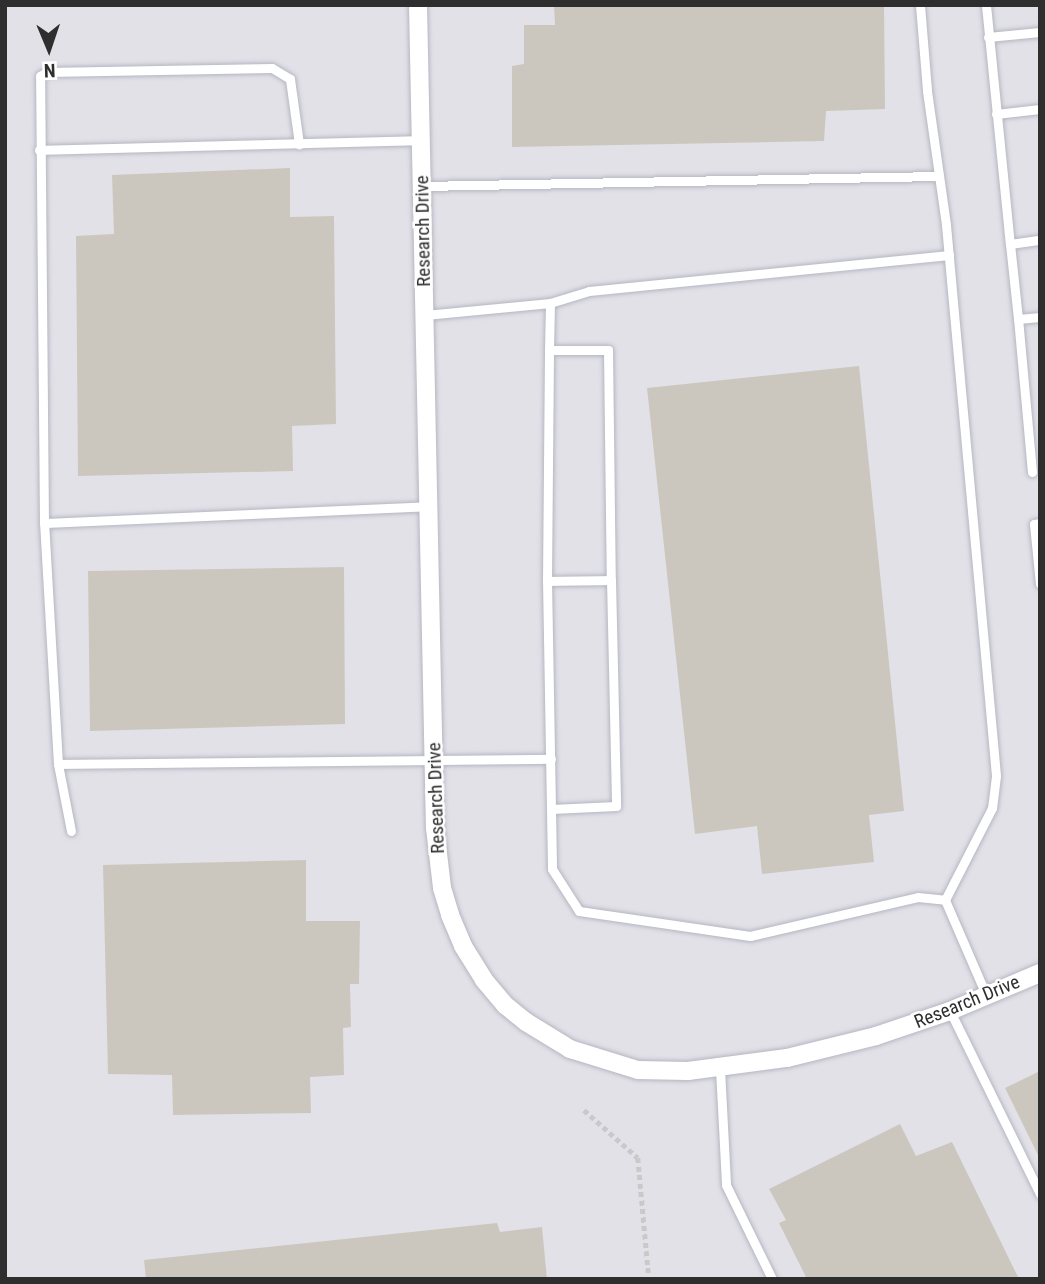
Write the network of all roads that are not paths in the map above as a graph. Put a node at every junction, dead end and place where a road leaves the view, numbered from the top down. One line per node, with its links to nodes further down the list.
1 (418, 5): 8 (street, Research Drive)
2 (920, 5): 11 (lane)
3 (986, 5): 5 (lane)
4 (1040, 33): 5 (lane)
5 (988, 37): 7 (lane)
6 (1040, 109): 7 (lane)
7 (996, 114): 14 (lane)
8 (421, 140): 9 (lane); 12 (street, Research Drive)
9 (299, 144): 10 (lane); 10 (lane)
10 (39, 150): 23 (lane)
11 (939, 176): 12 (lane); 15 (lane)
12 (422, 186): 17 (street, Research Drive)
13 (1040, 240): 14 (lane)
14 (1010, 244): 19 (lane)
15 (948, 255): 16 (lane); 33 (lane)
16 (550, 303): 17 (lane); 20 (lane)
17 (425, 315): 22 (street, Research Drive)
18 (1040, 317): 19 (lane)
19 (1018, 320): 21 (lane)
20 (549, 350): 25 (lane); 26 (lane)
21 (1032, 472)
22 (429, 506): 23 (lane); 29 (street, Research Drive)
23 (44, 523): 30 (lane)
24 (1040, 523): 27 (lane)
25 (611, 580): 26 (lane); 31 (lane)
26 (547, 581): 28 (lane)
27 (1040, 584)
28 (551, 759): 29 (lane); 31 (lane)
29 (433, 762): 30 (lane); 37 (street, Research Drive)
30 (58, 764): 32 (lane)
31 (551, 809): 33 (lane)
32 (71, 831)
33 (945, 900): 35 (lane)
34 (1040, 973): 35 (street, Research Drive)
35 (987, 997): 36 (street, Research Drive)
36 (950, 1011): 37 (street, Research Drive); 38 (lane)
37 (720, 1069): 39 (lane)
38 (1040, 1194)
39 (772, 1279)

